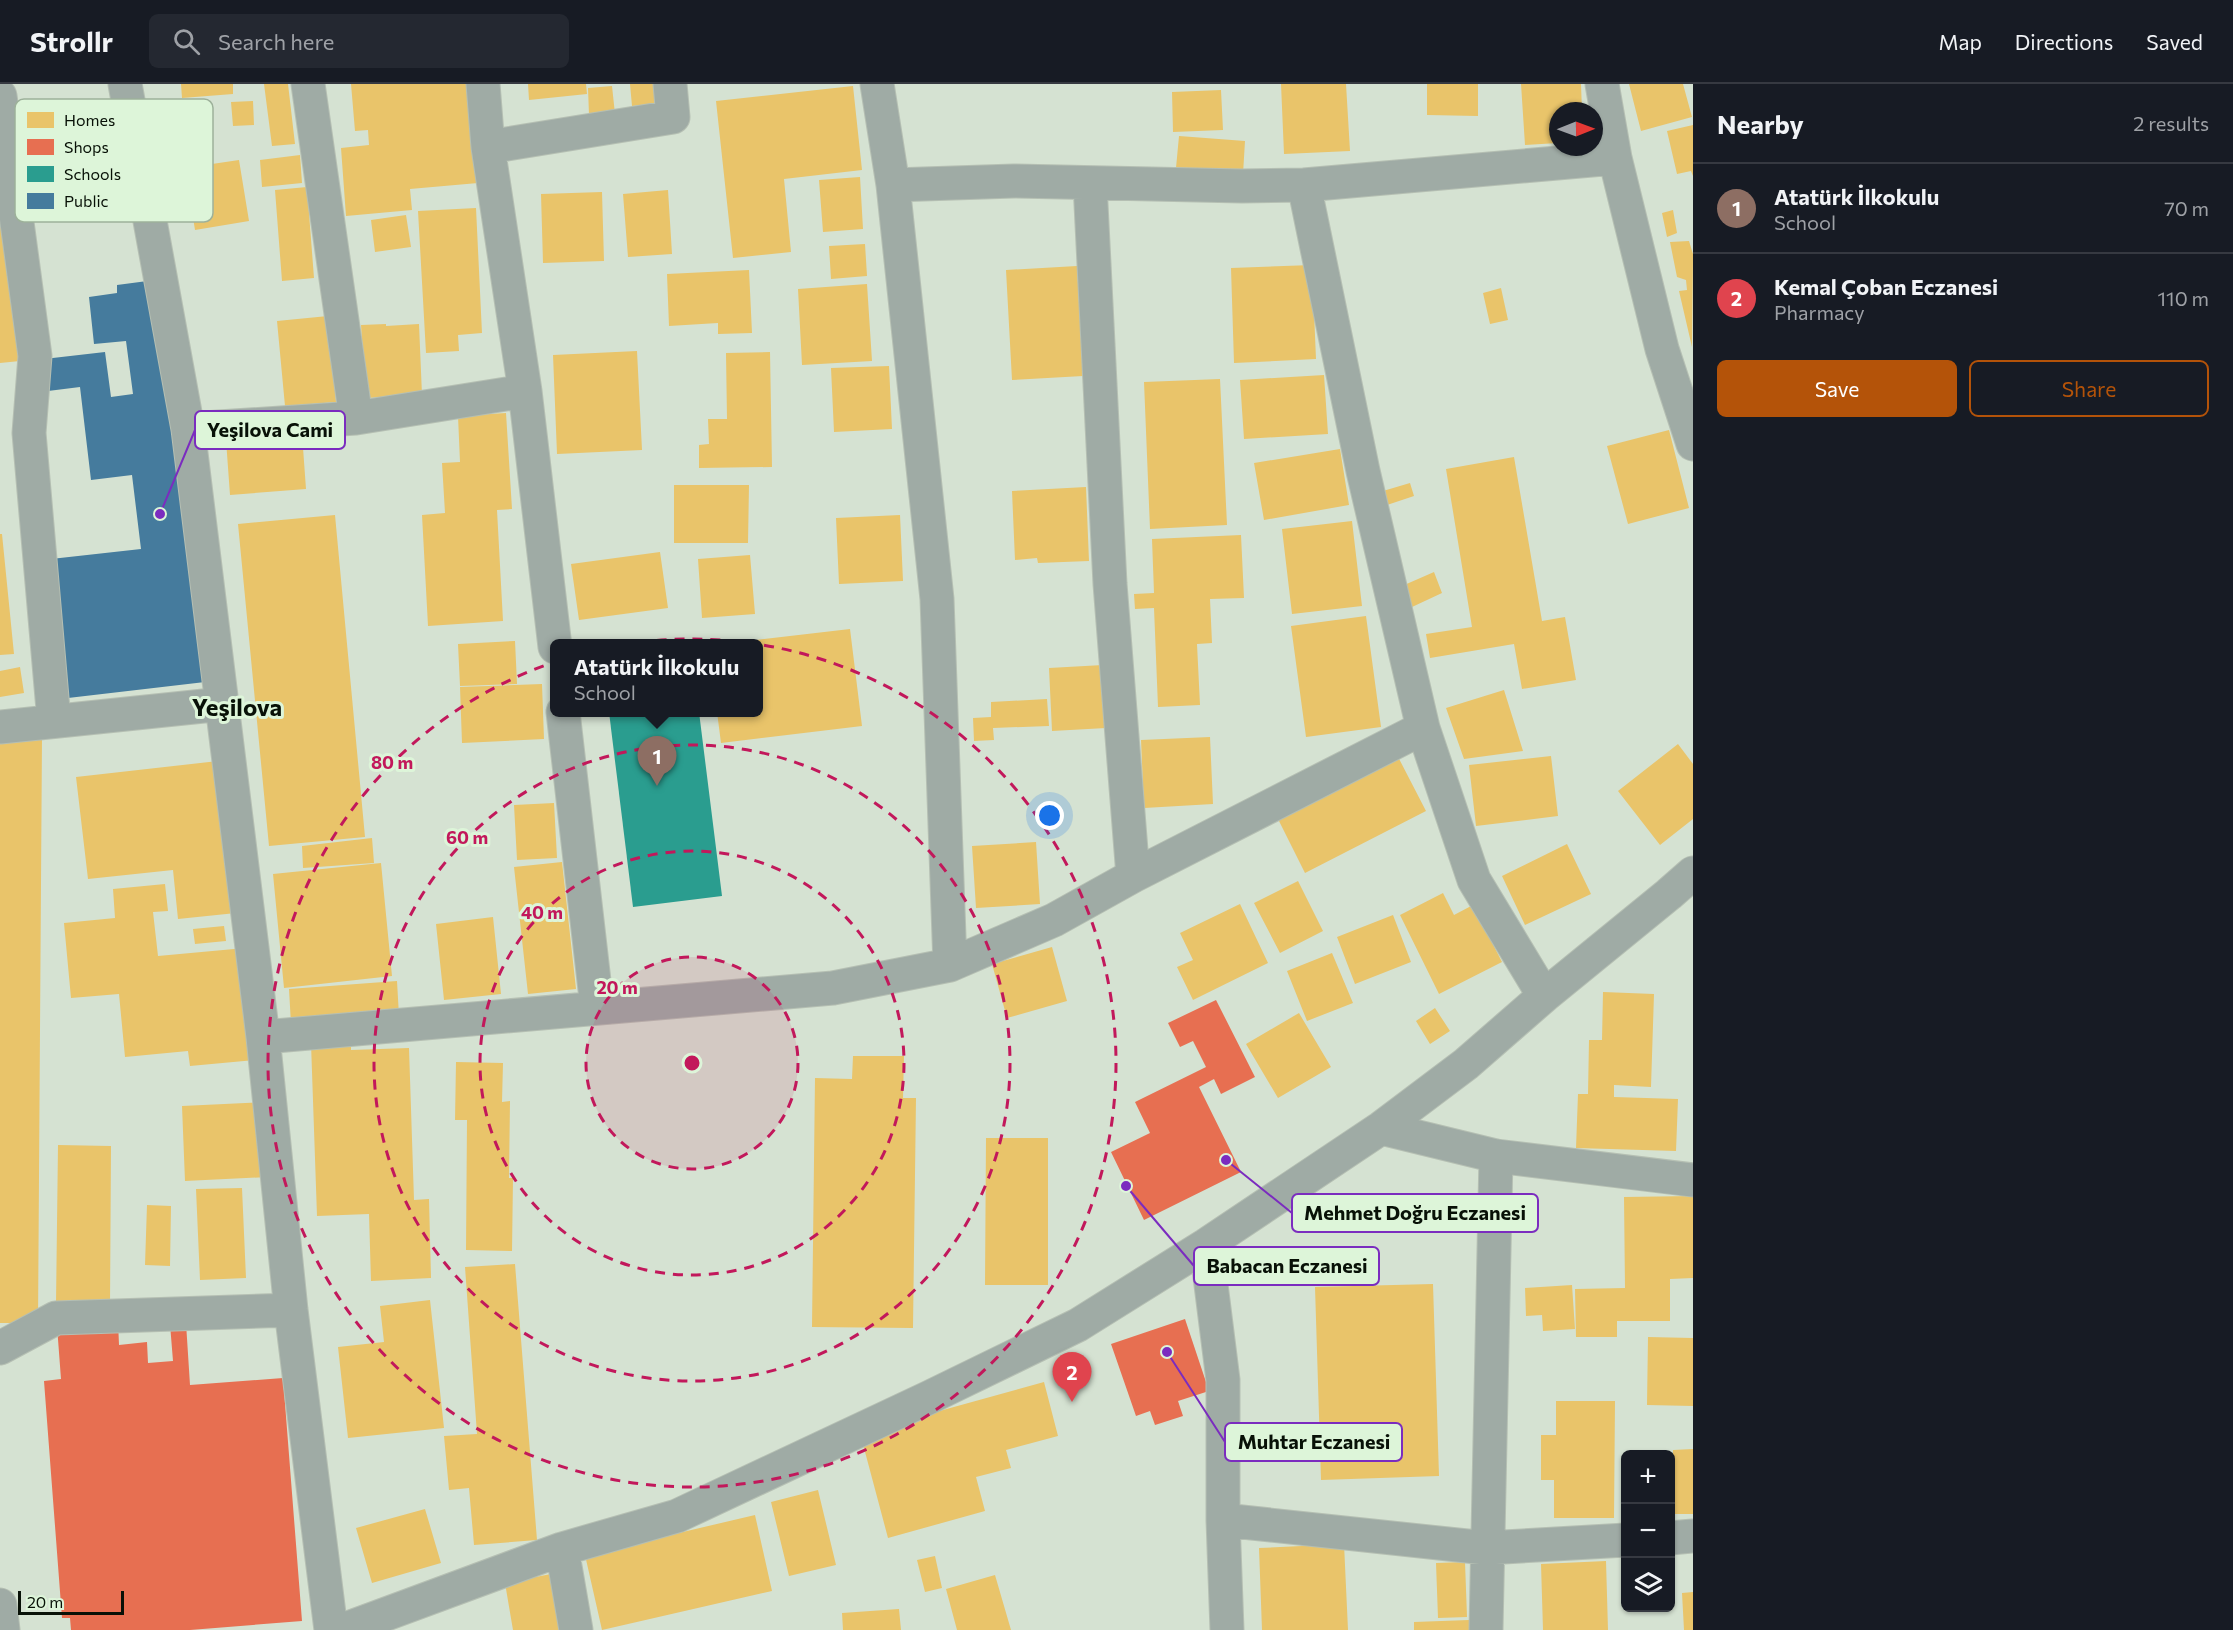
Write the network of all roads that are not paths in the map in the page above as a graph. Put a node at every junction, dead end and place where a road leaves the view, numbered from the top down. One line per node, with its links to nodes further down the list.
1 (125, 84): 8 (street)
2 (309, 84): 18 (street)
3 (483, 84): 9 (street)
4 (670, 84): 9 (street)
5 (877, 84): 12 (street)
6 (1602, 84): 10 (street)
7 (0, 96): 14 (street)
8 (128, 99)
9 (488, 147): 17 (street)
10 (1615, 159): 13 (street); 20 (street)
11 (1090, 184): 12 (street); 13 (street); 28 (street)
12 (893, 185): 29 (street)
13 (1304, 185): 26 (street)
14 (15, 207)
15 (17, 222): 24 (street)
16 (151, 222): 19 (street)
17 (525, 391): 18 (street); 21 (street)
18 (356, 418): 19 (street)
19 (189, 429): 22 (street)
20 (1693, 444)
21 (554, 639)
22 (223, 704): 24 (street); 32 (street)
23 (563, 717): 31 (street)
24 (54, 721): 25 (street)
25 (0, 727)
26 (1422, 728): 28 (street); 30 (street)
27 (1693, 873): 30 (street)
28 (1133, 876): 29 (street)
29 (950, 965): 31 (street)
30 (1544, 996): 33 (street)
31 (597, 1007): 32 (street)
32 (263, 1037): 37 (street)
33 (1381, 1128): 34 (street); 36 (street)
34 (1496, 1156): 35 (street); 43 (street)
35 (1693, 1180)
36 (1206, 1245): 39 (street); 44 (street)
37 (291, 1310): 38 (street); 47 (street)
38 (0, 1348)
39 (1224, 1520): 43 (street); 50 (street)
40 (1693, 1536): 41 (street)
41 (1675, 1538)
42 (1621, 1540): 43 (street)
43 (1486, 1548): 51 (street)
44 (562, 1549): 48 (street); 49 (street)
45 (0, 1605): 46 (street)
46 (3, 1630)
47 (331, 1630)
48 (343, 1630)
49 (576, 1630)
50 (1227, 1630)
51 (1486, 1630)

